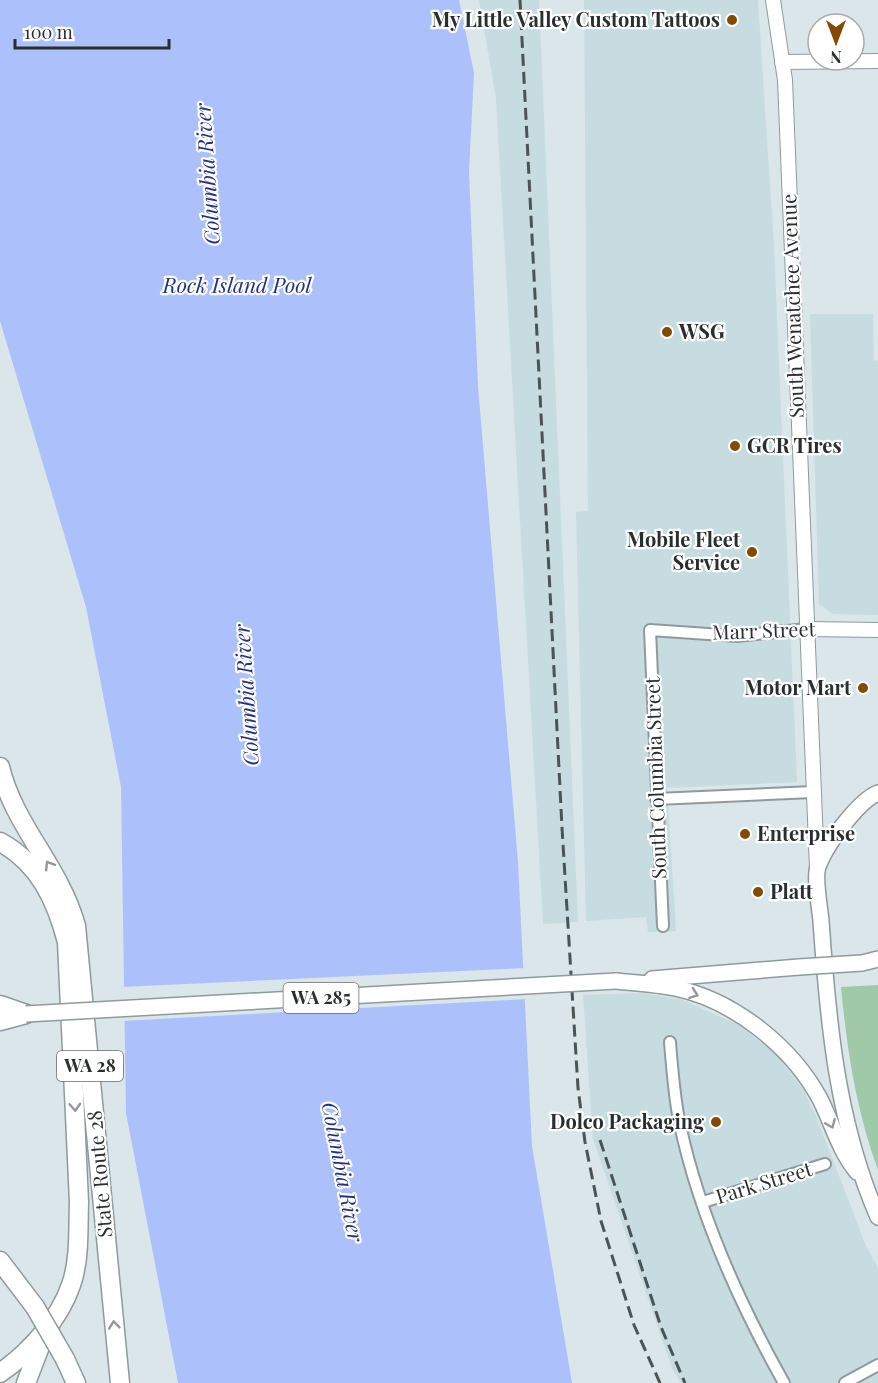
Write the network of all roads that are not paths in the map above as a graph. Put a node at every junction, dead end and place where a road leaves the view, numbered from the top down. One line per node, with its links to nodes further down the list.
1 (772, 0): 3 (main road, South Wenatchee Avenue)
2 (878, 61): 3 (main road)
3 (782, 62): 4 (main road, South Wenatchee Avenue)
4 (807, 629): 5 (street, Marr Street); 6 (main road, Marr Street); 8 (main road, South Wenatchee Avenue)
5 (650, 630): 10 (street, South Columbia Street)
6 (878, 630)
7 (0, 767): 32 (highway, State Route 28 / WA 28, one-way to 7)
8 (813, 792): 10 (street); 12 (main road, South Wenatchee Avenue)
9 (878, 794): 12 (main road)
10 (656, 799): 13 (street, South Columbia Street)
11 (0, 843): 27 (highway, one-way to 27)
12 (817, 868): 23 (main road, South Wenatchee Avenue)
13 (663, 926)
14 (878, 961): 15 (main road)
15 (862, 963): 16 (main road); 17 (main road, WA 285, bridge)
16 (878, 967)
17 (616, 981): 19 (main road, WA 285, bridge); 23 (main road, one-way to 23)
18 (0, 1008): 19 (highway)
19 (26, 1014): 20 (highway)
20 (0, 1019)
21 (670, 1042): 24 (street)
22 (825, 1164): 24 (street, Park Street)
23 (863, 1178): 25 (main road, South Wenatchee Avenue)
24 (703, 1202): 33 (street)
25 (878, 1217)
26 (0, 1261): 31 (highway, bridge)
27 (51, 1321): 29 (highway); 30 (highway)
28 (878, 1365): 34 (street)
29 (0, 1373)
30 (26, 1383)
31 (76, 1383)
32 (120, 1383)
33 (783, 1383)
34 (845, 1383)

